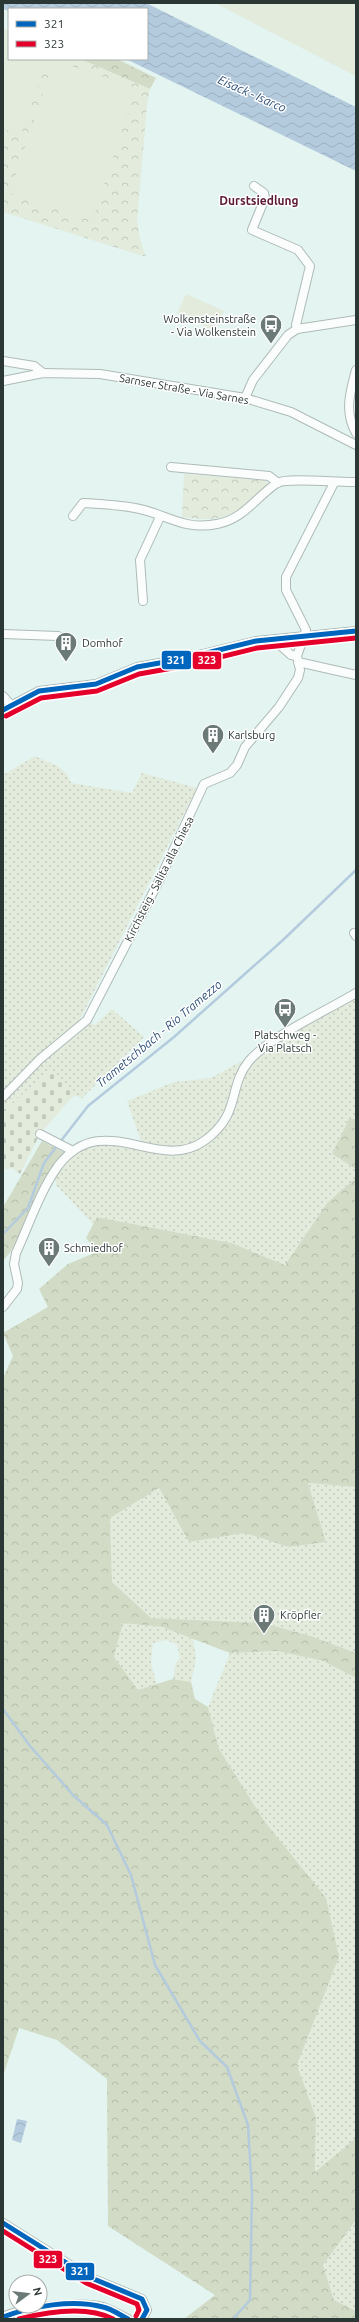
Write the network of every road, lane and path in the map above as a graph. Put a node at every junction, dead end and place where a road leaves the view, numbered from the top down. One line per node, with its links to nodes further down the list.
1 (254, 186): 3 (street)
2 (356, 320): 3 (street)
3 (297, 329): 8 (street)
4 (3, 361): 6 (street)
5 (356, 370): 9 (street)
6 (43, 373): 7 (street, Sarnser Straße - Via Sarnes); 8 (street, Sarnser Straße - Via Sarnes)
7 (3, 381)
8 (245, 398): 10 (street, Sarnser Straße - Via Sarnes)
9 (356, 434)
10 (356, 445)
11 (170, 467): 13 (street)
12 (356, 482): 14 (street)
13 (278, 483): 14 (street); 16 (street)
14 (334, 483): 21 (street)
15 (72, 516): 16 (street)
16 (160, 517): 17 (street)
17 (143, 601)
18 (356, 631): 21 (street)
19 (3, 634): 20 (street)
20 (58, 636)
21 (304, 636): 23 (street, Kirchsteig - Salita alla Chiesa); 26 (street)
22 (281, 646): 23 (street)
23 (298, 659): 24 (street); 29 (street, Kirchsteig - Salita alla Chiesa)
24 (356, 675)
25 (3, 696): 26 (street)
26 (11, 705): 27 (street)
27 (3, 710)
28 (356, 992): 31 (street)
29 (3, 1097)
30 (44, 1136): 31 (street)
31 (70, 1150): 32 (street)
32 (3, 1307)
33 (3, 2223): 36 (street)
34 (3, 2317): 35 (street)
35 (128, 2319)
36 (143, 2319)

